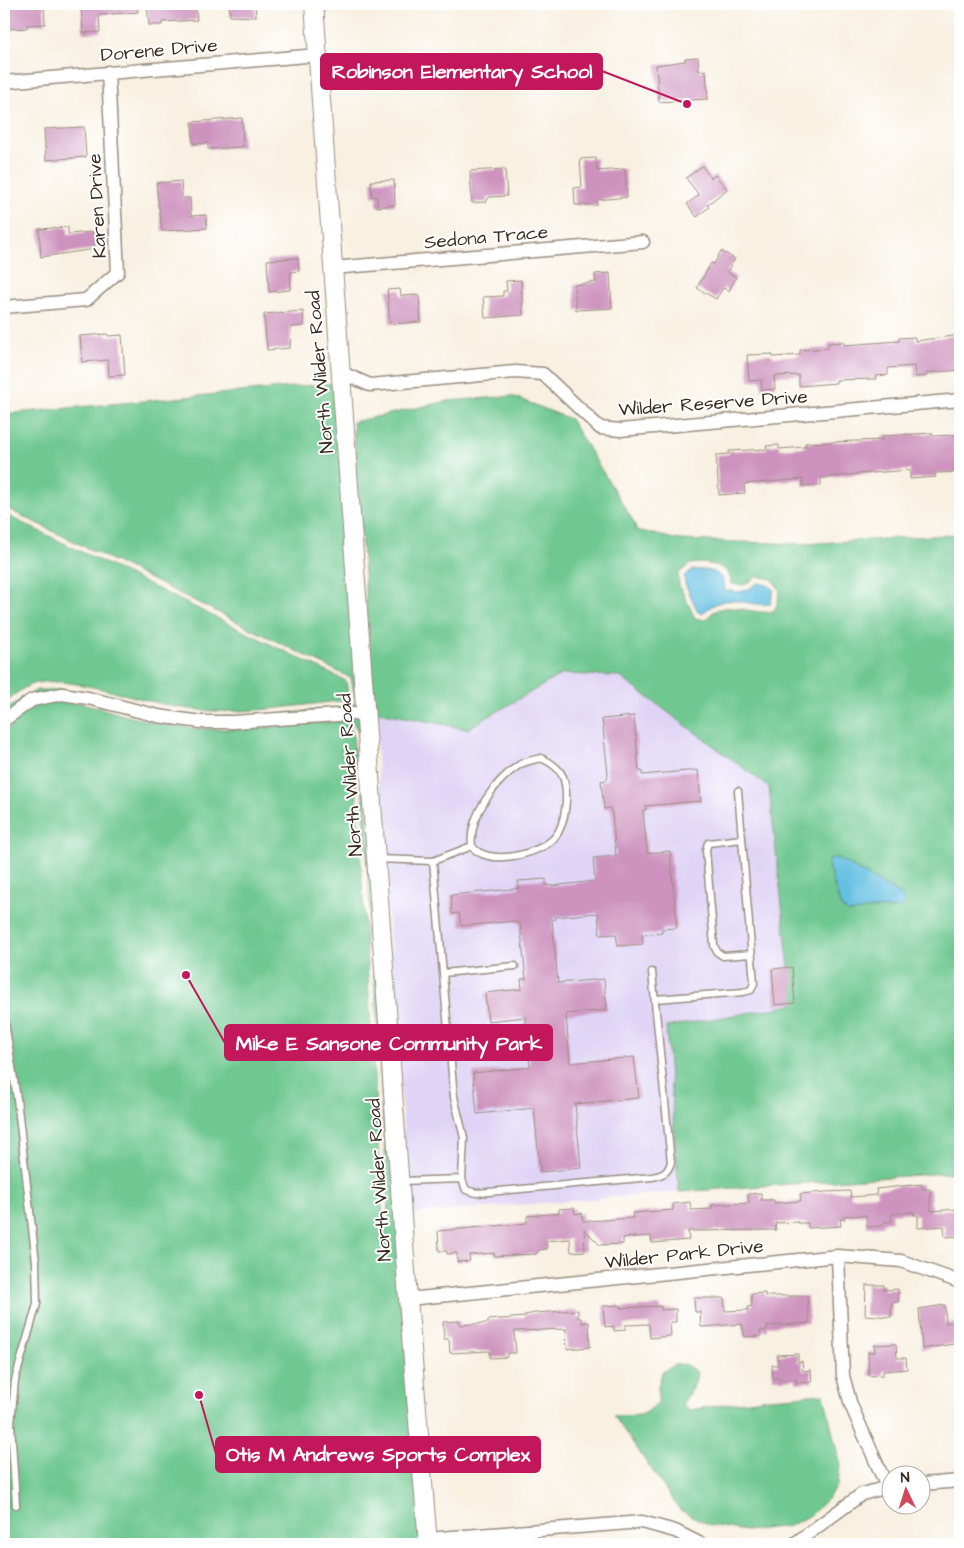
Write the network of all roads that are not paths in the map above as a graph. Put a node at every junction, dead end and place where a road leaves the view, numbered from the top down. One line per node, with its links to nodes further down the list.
1 (314, 4): 2 (street, North Wilder Road)
2 (318, 55): 3 (street, Dorene Drive); 6 (street, North Wilder Road)
3 (108, 72): 4 (street, Dorene Drive); 7 (street, Karen Drive)
4 (4, 82)
5 (643, 242): 6 (street, Sedona Trace)
6 (332, 268): 8 (street, North Wilder Road)
7 (4, 307)
8 (342, 373): 9 (street, Wilder Reserve Drive); 10 (street, North Wilder Road)
9 (960, 400)
10 (366, 713): 11 (street); 15 (street, North Wilder Road)
11 (4, 720)
12 (738, 791): 13 (lane)
13 (742, 838): 17 (lane); 17 (lane)
14 (472, 846): 14 (lane); 16 (lane)
15 (376, 859): 16 (lane); 24 (street, North Wilder Road)
16 (433, 861): 19 (lane)
17 (752, 954): 21 (lane)
18 (515, 966): 19 (lane)
19 (443, 972): 23 (lane)
20 (652, 972): 21 (lane)
21 (656, 999): 23 (lane)
22 (4, 1016): 32 (lane)
23 (462, 1179): 24 (lane)
24 (399, 1181): 27 (street, North Wilder Road)
25 (838, 1256): 26 (street, Wilder Park Drive); 27 (street, Wilder Park Drive); 28 (street)
26 (960, 1282)
27 (408, 1299): 33 (street, North Wilder Road)
28 (882, 1472)
29 (960, 1481): 30 (street)
30 (932, 1483)
31 (882, 1489): 35 (street)
32 (16, 1505)
33 (428, 1541): 34 (street)
34 (701, 1544)
35 (794, 1544)

